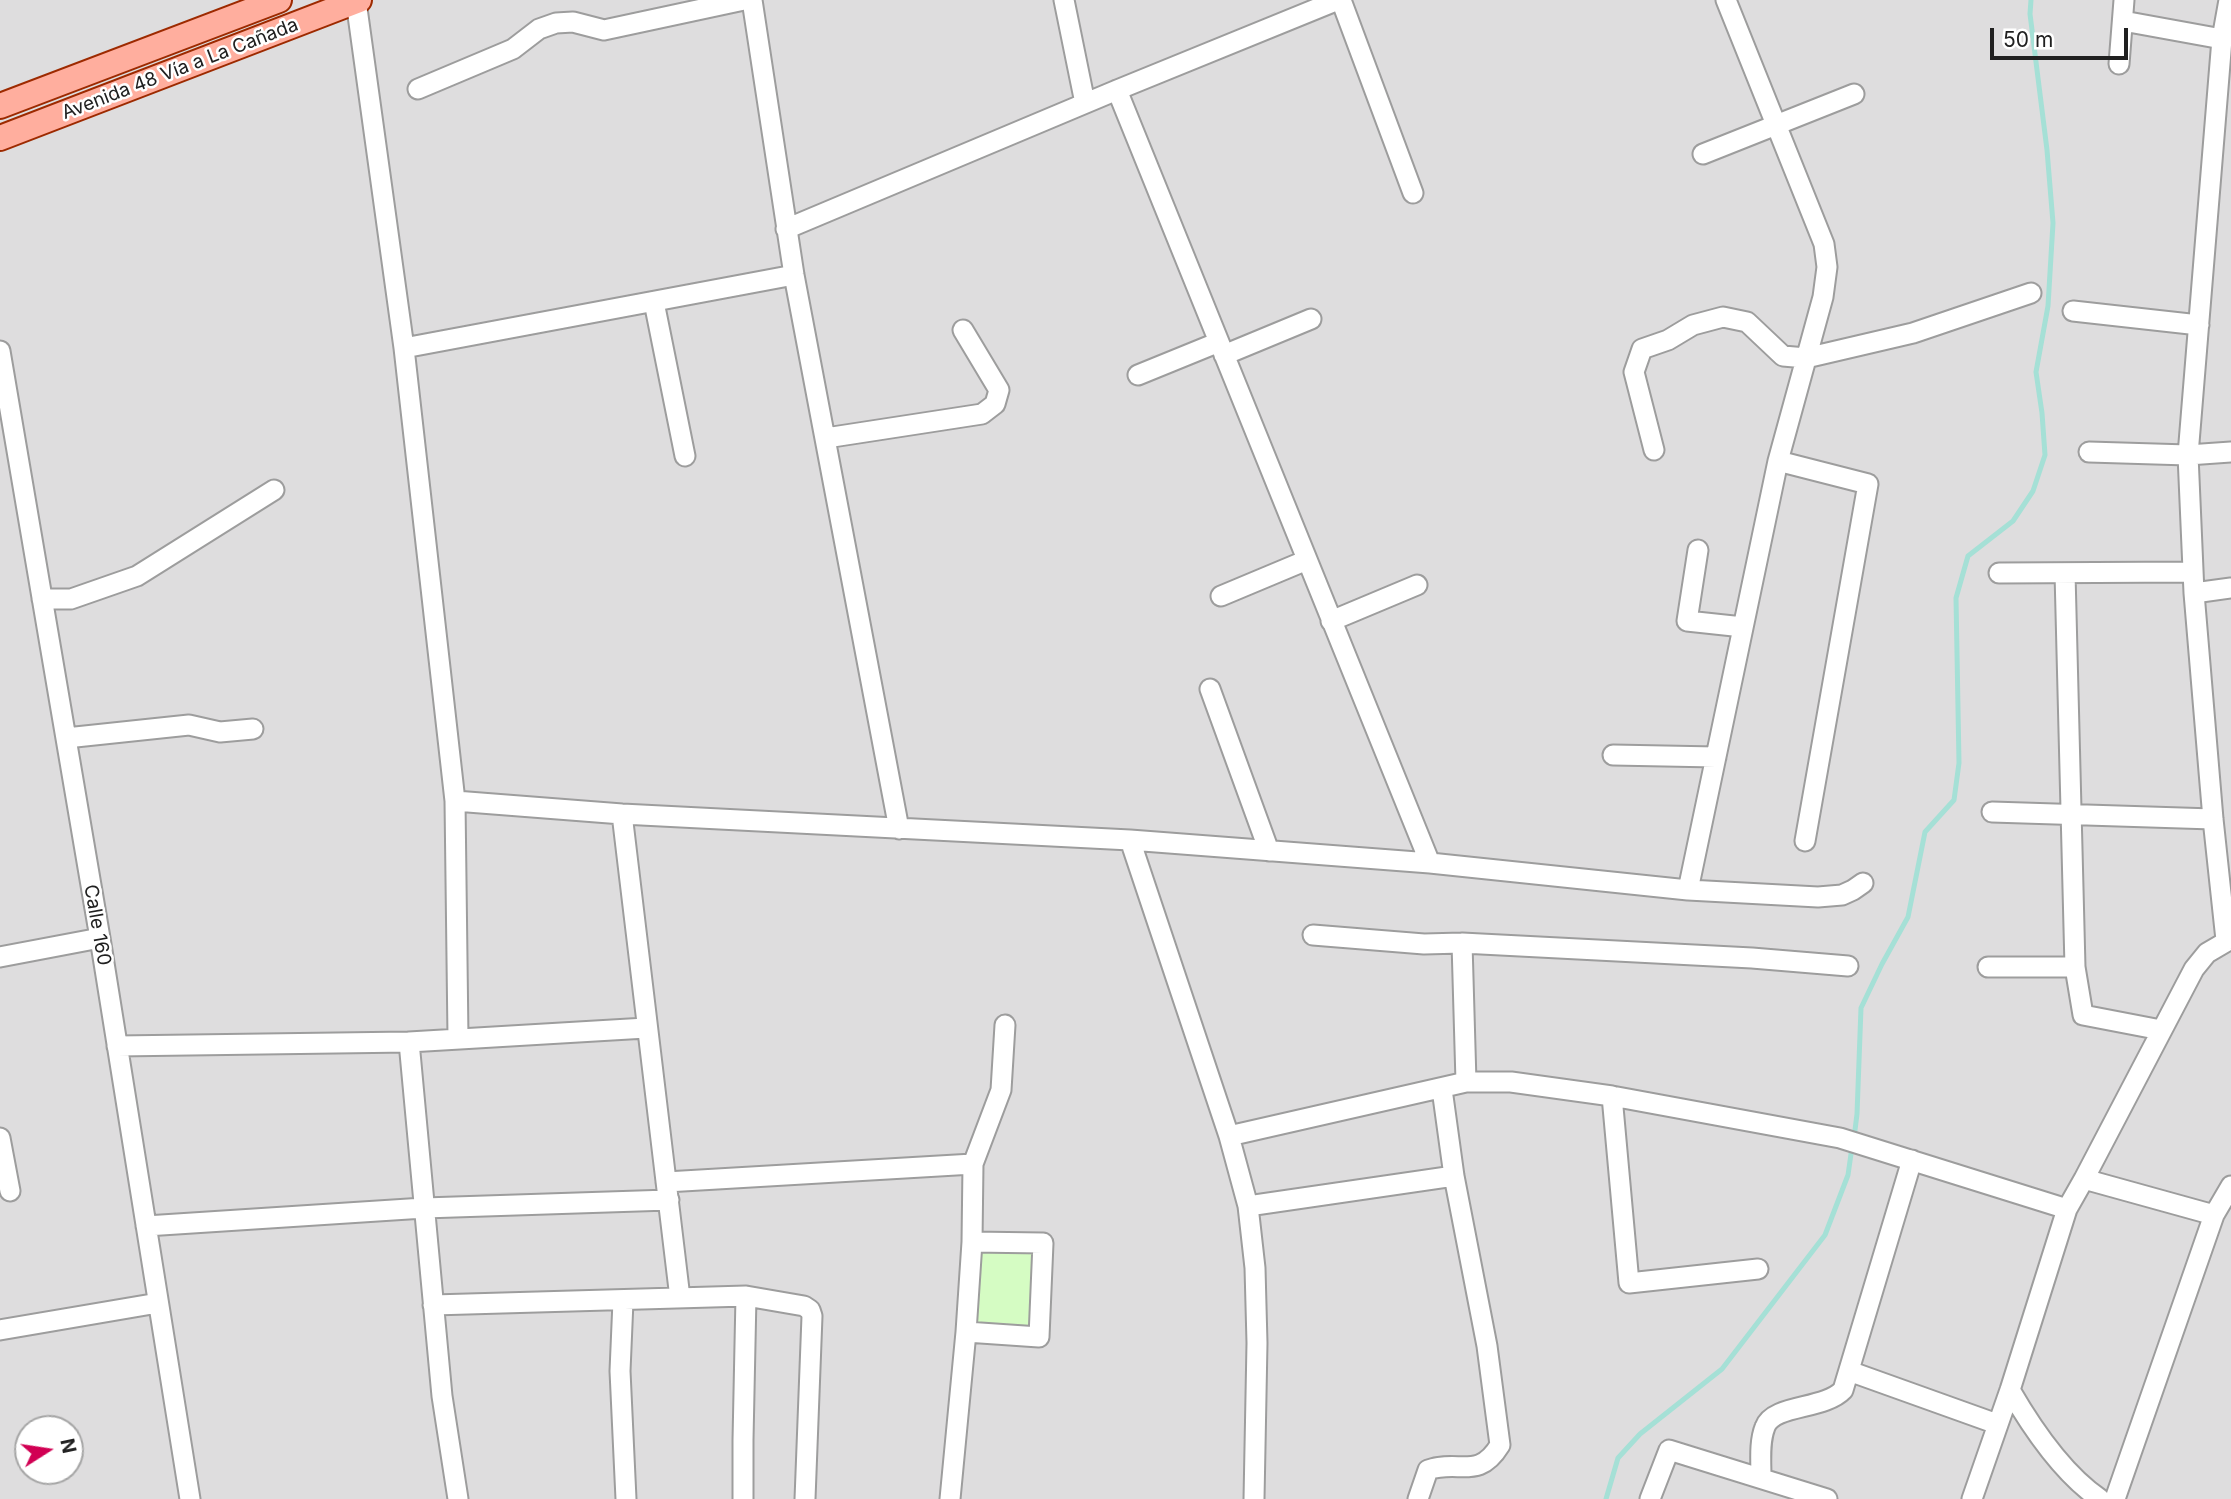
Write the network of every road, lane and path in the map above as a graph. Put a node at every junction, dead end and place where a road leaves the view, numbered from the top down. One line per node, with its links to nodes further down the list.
1 (279, 0): 17 (main road, Avenida 48 Vía a La Cañada)
2 (744, 0): 13 (street)
3 (752, 0): 22 (street)
4 (1064, 0): 16 (street)
5 (1339, 0): 14 (street); 21 (street)
6 (1726, 0): 18 (street)
7 (2124, 0): 10 (street)
8 (2229, 0): 11 (street)
9 (358, 1): 19 (main road, Avenida 48 Vía a La Cañada); 30 (street)
10 (2123, 21): 11 (street); 12 (street)
11 (2222, 38): 28 (street)
12 (2119, 64)
13 (418, 89)
14 (1117, 90): 16 (street); 31 (street)
15 (1854, 94): 18 (street)
16 (1085, 103): 22 (street)
17 (0, 106)
18 (1776, 125): 20 (street); 33 (street)
19 (0, 138)
20 (1703, 154)
21 (1413, 193)
22 (786, 229): 23 (street)
23 (794, 275): 25 (street); 35 (street)
24 (2031, 293): 33 (street)
25 (654, 302): 30 (street); 40 (street)
26 (2073, 311): 28 (street)
27 (1311, 319): 31 (street)
28 (2199, 325): 39 (street)
29 (963, 330): 35 (street)
30 (404, 348): 60 (street)
31 (1221, 348): 34 (street); 44 (street)
32 (0, 351): 52 (street, Calle 160)
33 (1806, 358): 36 (street); 41 (street)
34 (1138, 375)
35 (826, 438): 65 (street)
36 (1654, 450)
37 (2089, 452): 39 (street)
38 (2231, 452): 39 (street)
39 (2188, 454): 45 (street)
40 (685, 456)
41 (1778, 461): 54 (street); 67 (street)
42 (274, 490): 52 (street)
43 (1698, 550): 54 (street)
44 (1307, 560): 51 (street); 53 (street)
45 (2193, 572): 47 (street); 50 (street)
46 (1999, 573): 47 (street)
47 (2065, 573): 63 (street)
48 (1417, 585): 53 (street)
49 (2231, 588): 50 (street)
50 (2194, 593): 64 (street)
51 (1221, 596)
52 (42, 599): 57 (street, Calle 160)
53 (1331, 621): 69 (street)
54 (1743, 627): 59 (street)
55 (1210, 689): 68 (street)
56 (253, 729): 57 (street)
57 (66, 738): 73 (street, Calle 160)
58 (1613, 755): 59 (street)
59 (1716, 757): 71 (street)
60 (456, 801): 62 (street); 83 (street)
61 (1992, 812): 63 (street)
62 (622, 814): 65 (street); 81 (street)
63 (2070, 816): 64 (street); 79 (street)
64 (2213, 819): 74 (street)
65 (899, 829): 66 (street)
66 (1130, 840): 68 (street); 89 (street)
67 (1805, 841)
68 (1269, 851): 69 (street)
69 (1430, 863): 71 (street)
70 (1863, 883): 71 (street)
71 (1688, 890)
72 (1313, 935): 75 (street)
73 (100, 938): 76 (street); 85 (street, Calle 160)
74 (2229, 939): 82 (street)
75 (1462, 943): 77 (street); 86 (street)
76 (0, 957)
77 (1848, 966)
78 (1988, 967): 79 (street)
79 (2075, 967): 82 (street)
80 (1005, 1025): 92 (street)
81 (646, 1028): 83 (street); 97 (street)
82 (2161, 1030): 94 (street)
83 (458, 1038): 84 (street)
84 (410, 1042): 85 (street); 99 (street)
85 (117, 1046): 102 (street, Calle 160)
86 (1466, 1082): 87 (street); 88 (street)
87 (1442, 1089): 89 (street); 93 (street)
88 (1612, 1097): 91 (street); 104 (street)
89 (1229, 1136): 98 (street)
90 (0, 1143): 96 (street)
91 (1912, 1160): 100 (street); 112 (street)
92 (973, 1164): 97 (street); 103 (street)
93 (1454, 1176): 98 (street); 124 (street)
94 (2084, 1179): 100 (street); 101 (street)
95 (2231, 1186): 101 (street)
96 (10, 1191)
97 (668, 1191): 99 (street); 106 (street)
98 (1248, 1206): 123 (street)
99 (424, 1208): 102 (street); 109 (street)
100 (2067, 1209): 113 (street)
101 (2214, 1215): 116 (street)
102 (146, 1226): 108 (street, Calle 160)
103 (972, 1242): 111 (street); 111 (street)
104 (1758, 1269)
105 (746, 1296): 106 (street); 120 (street); 121 (street)
106 (680, 1298): 107 (street)
107 (623, 1300): 109 (street); 119 (street)
108 (158, 1303): 110 (street); 117 (street, Calle 160)
109 (433, 1305): 118 (street)
110 (0, 1330)
111 (966, 1332): 122 (street)
112 (1849, 1371): 114 (street); 115 (street)
113 (2010, 1390): 114 (street); 116 (street)
114 (1997, 1424): 127 (street)
115 (1761, 1477): 125 (street); 126 (street)
116 (2115, 1498)
117 (190, 1499)
118 (458, 1499)
119 (626, 1499)
120 (743, 1499)
121 (805, 1499)
122 (950, 1499)
123 (1254, 1499)
124 (1418, 1499)
125 (1650, 1499)
126 (1827, 1499)
127 (1972, 1499)

